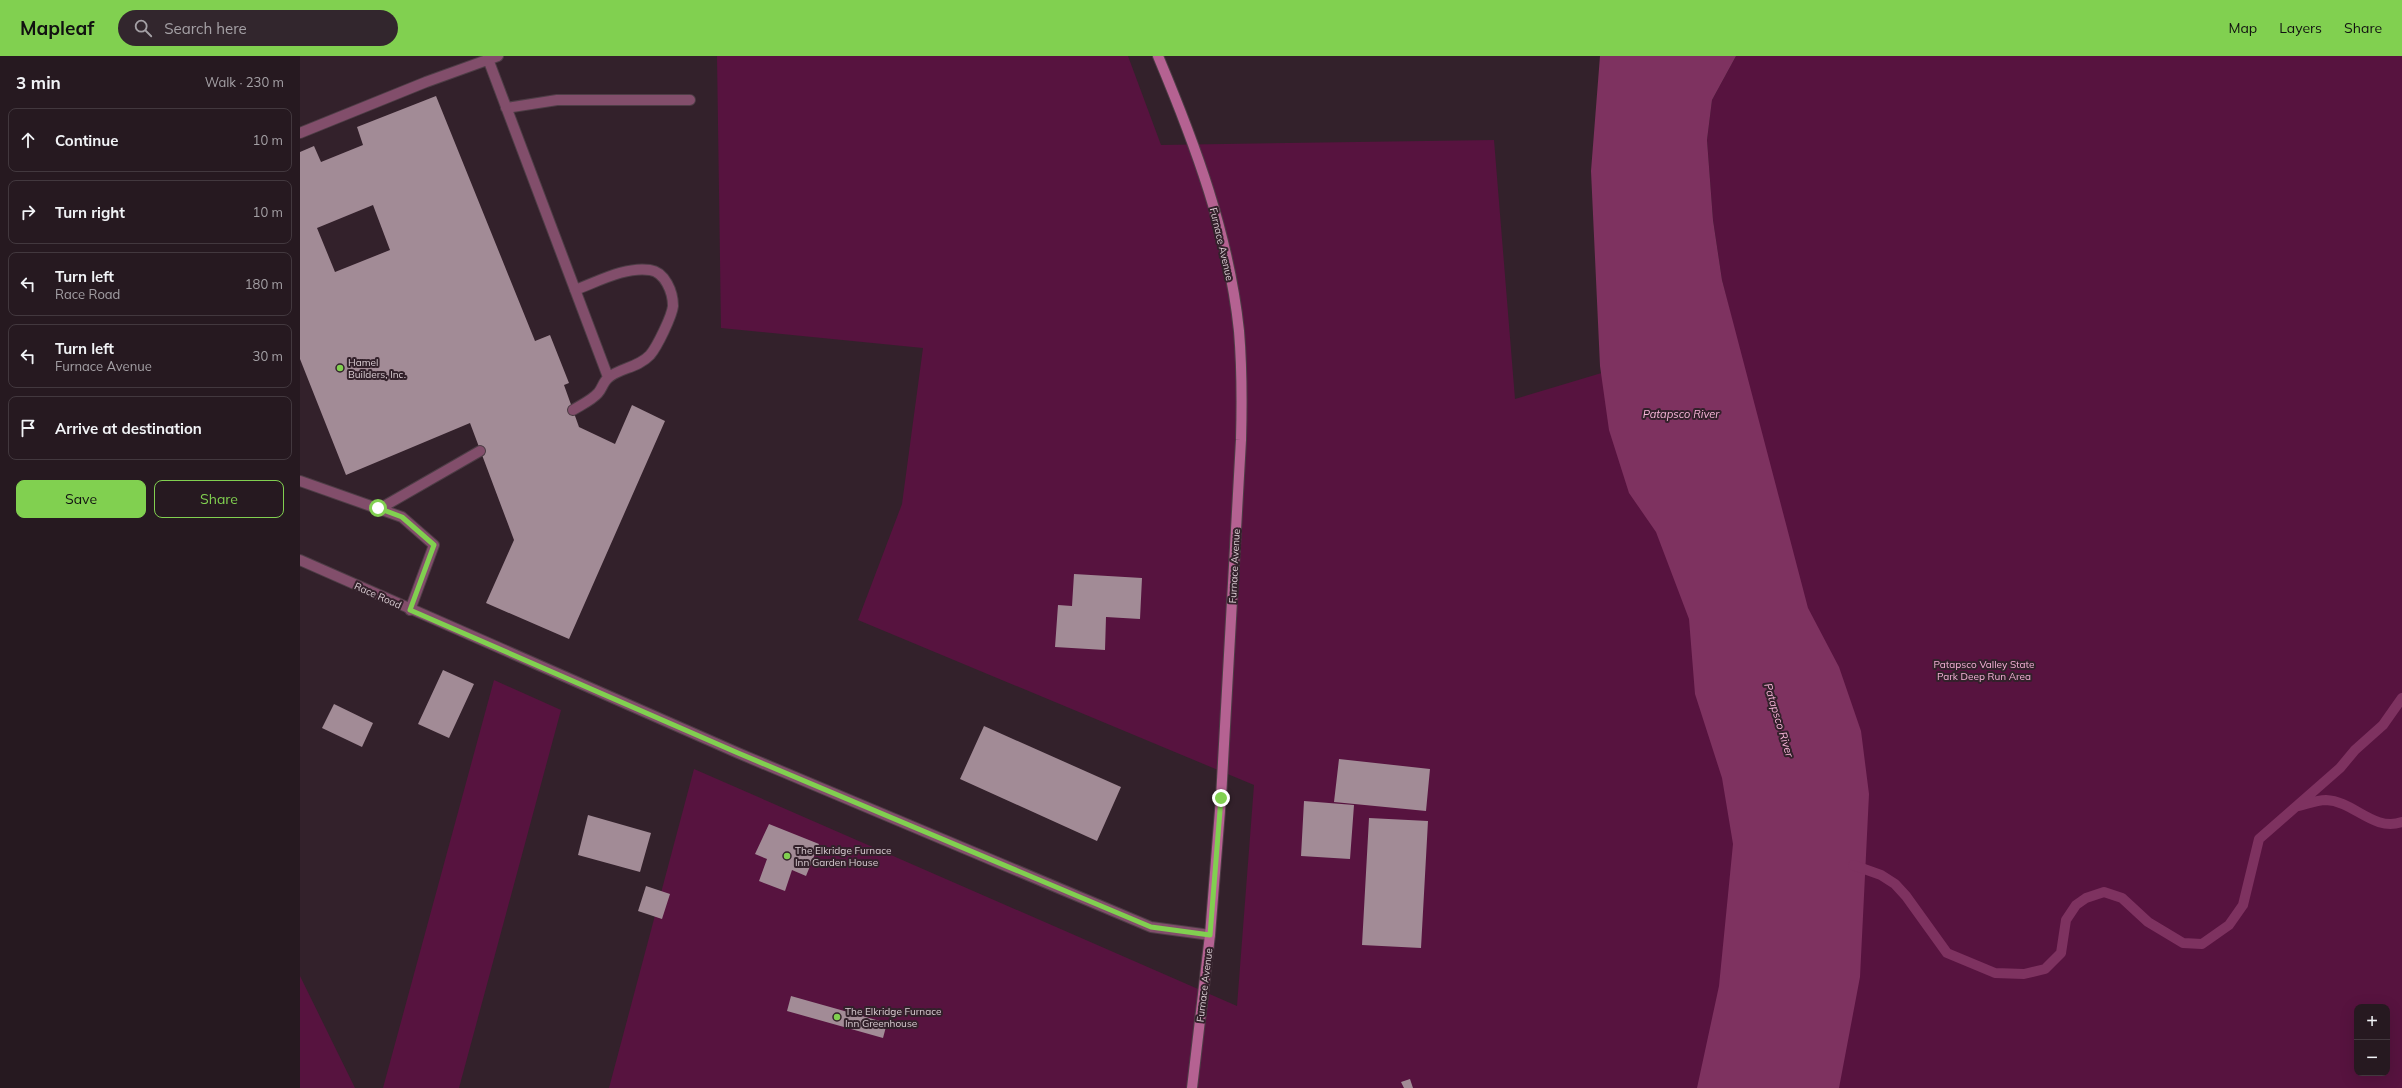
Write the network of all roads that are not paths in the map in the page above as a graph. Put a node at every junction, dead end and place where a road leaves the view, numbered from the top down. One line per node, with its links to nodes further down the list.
1 (498, 56): 3 (street)
2 (1158, 56): 15 (street, Furnace Avenue)
3 (488, 59): 5 (street); 6 (street)
4 (690, 100): 5 (street)
5 (506, 108): 7 (street)
6 (300, 133)
7 (575, 290): 8 (street); 8 (street)
8 (608, 378): 9 (street)
9 (573, 410)
10 (480, 450): 12 (street)
11 (300, 481): 12 (street)
12 (378, 508): 14 (street)
13 (300, 560): 14 (street, Race Road)
14 (410, 610): 15 (street, Race Road)
15 (1210, 935): 16 (street, Furnace Avenue)
16 (1192, 1088)

